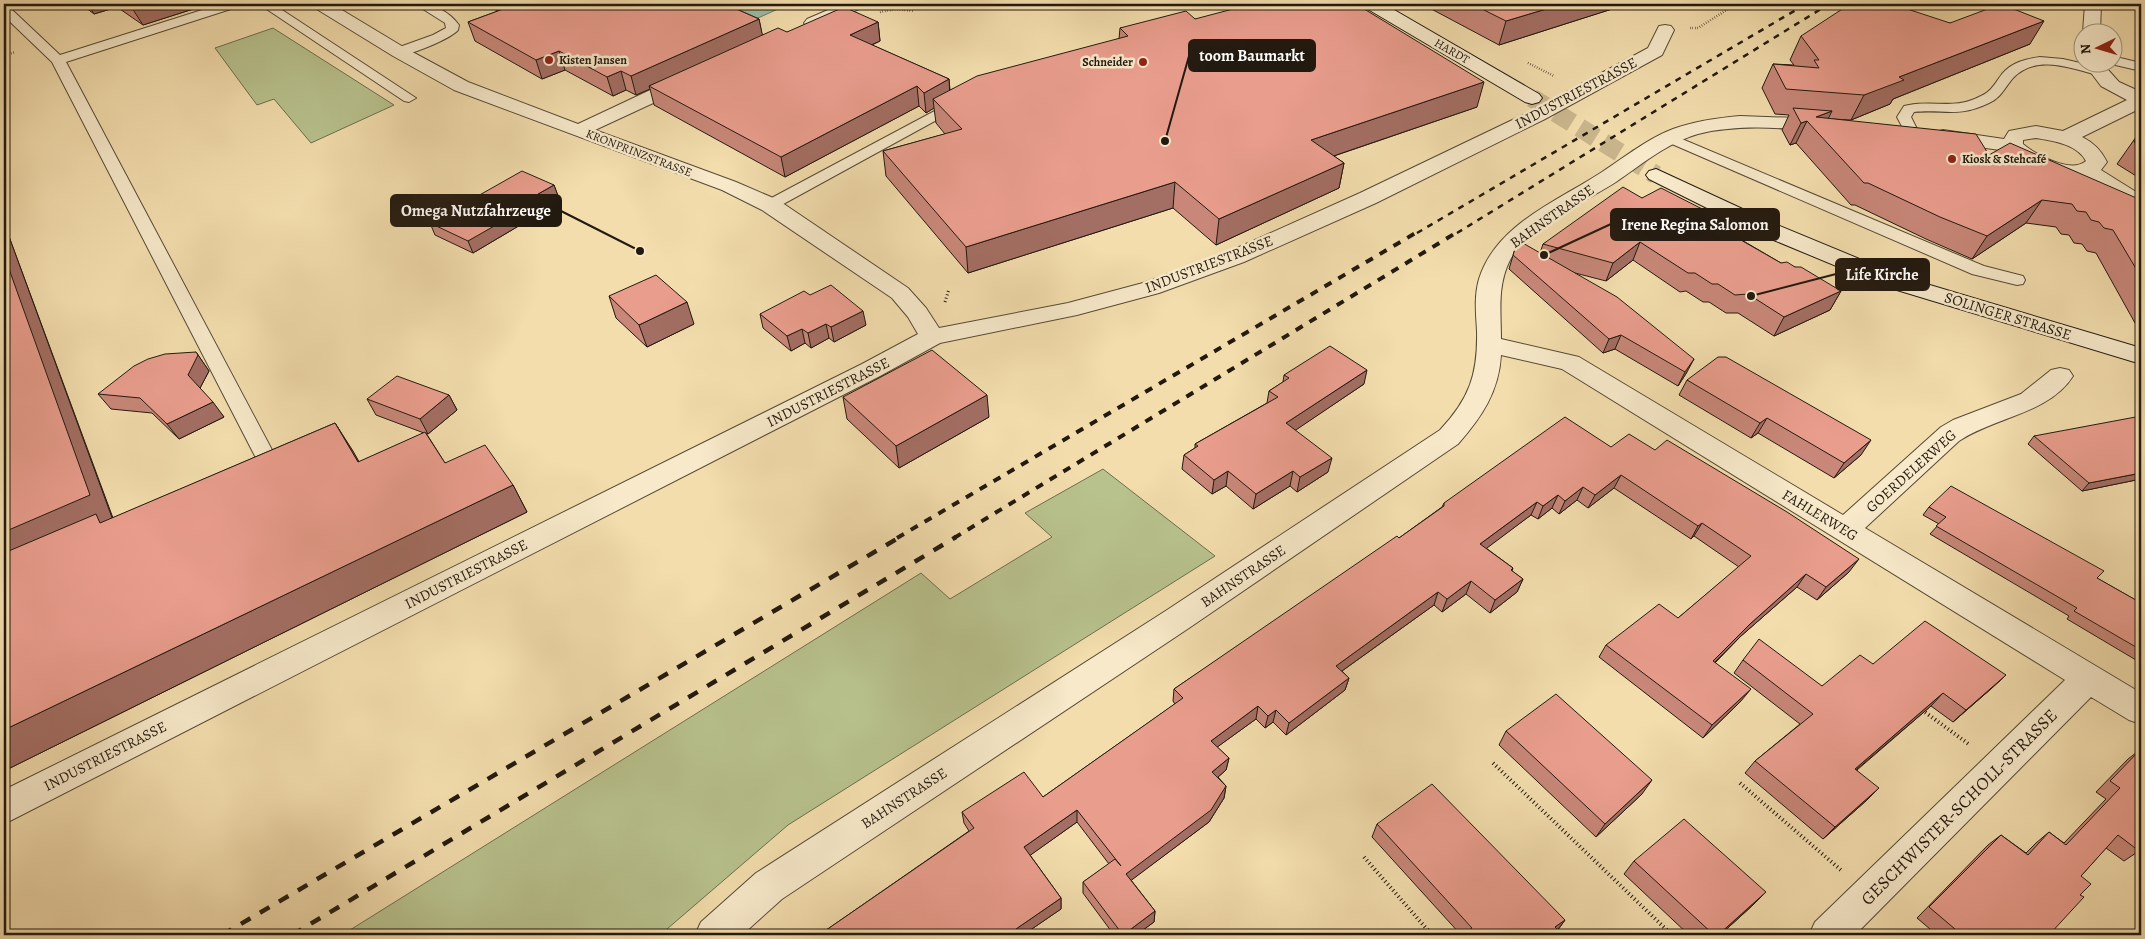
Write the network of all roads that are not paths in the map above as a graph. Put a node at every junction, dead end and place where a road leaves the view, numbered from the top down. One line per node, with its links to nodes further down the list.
1 (233, 4): 13 (lane)
2 (265, 4): 20 (lane)
3 (320, 4): 12 (street, KRONPRINZSTRASSE)
4 (421, 4): 12 (lane)
5 (855, 4): 11 (street)
6 (1372, 4): 21 (street, HARDT)
7 (2093, 4): 9 (street)
8 (4, 9): 13 (lane)
9 (2092, 22)
10 (1665, 30): 34 (street, INDUSTRIESTRASSE)
11 (793, 32)
12 (399, 52): 24 (street, KRONPRINZSTRASSE)
13 (58, 60): 38 (lane)
14 (2122, 62): 16 (lane)
15 (2072, 64): 25 (lane)
16 (2141, 67)
17 (2098, 72): 22 (street)
18 (696, 76): 24 (street)
19 (972, 94): 32 (lane)
20 (409, 98)
21 (1532, 98)
22 (2141, 100): 26 (street)
23 (1844, 127): 27 (street)
24 (580, 130): 32 (street, KRONPRINZSTRASSE)
25 (1905, 130): 28 (street)
26 (2064, 138): 28 (street); 29 (street)
27 (1665, 141): 33 (lane); 35 (street, BAHNSTRASSE)
28 (2013, 146): 29 (street)
29 (2086, 170): 31 (street)
30 (1656, 175): 36 (street, SOLINGER STRASSE)
31 (2141, 204)
32 (770, 205): 34 (street, KRONPRINZSTRASSE)
33 (2017, 280)
34 (932, 338): 42 (street, INDUSTRIESTRASSE)
35 (1490, 344): 39 (street, FAHLERWEG); 43 (street, BAHNSTRASSE)
36 (2141, 356)
37 (2060, 376): 39 (street, GOERDELERWEG)
38 (243, 477)
39 (1845, 530): 40 (street, FAHLERWEG)
40 (2089, 678): 41 (street, FAHLERWEG); 44 (street, GESCHWISTER-SCHOLL-STRASSE)
41 (2141, 710)
42 (4, 808)
43 (714, 935)
44 (1828, 935)

